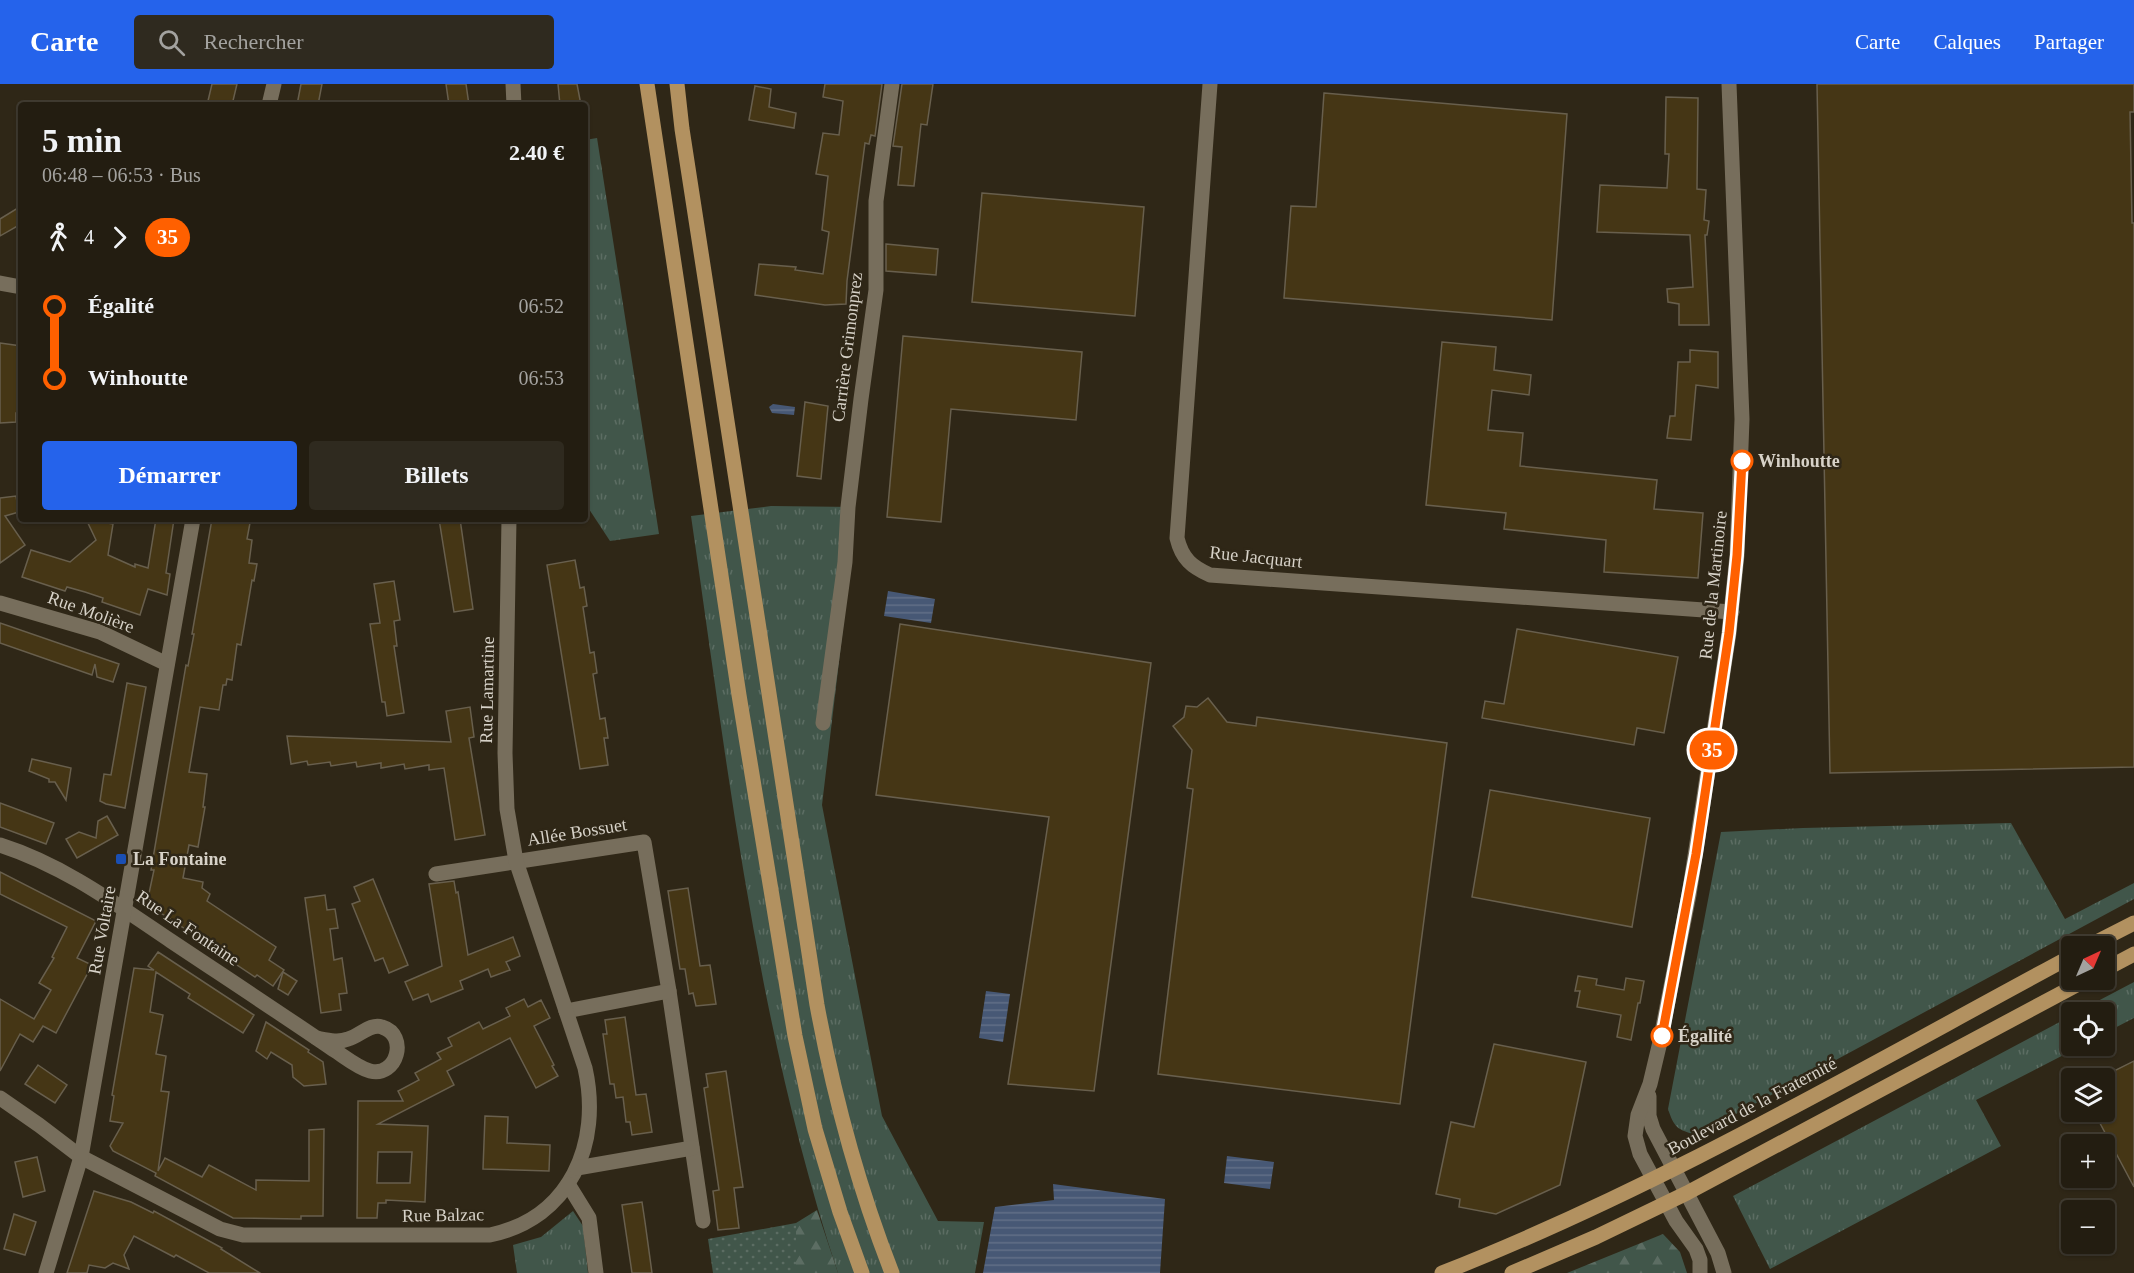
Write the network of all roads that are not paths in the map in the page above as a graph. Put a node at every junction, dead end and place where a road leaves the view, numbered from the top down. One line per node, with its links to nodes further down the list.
1 (274, 84): 8 (street)
2 (513, 84): 9 (street)
3 (647, 84): 46 (main road)
4 (677, 84): 47 (main road)
5 (892, 84): 17 (street, Carrière Grimonprez)
6 (1210, 84): 15 (street, Rue Jacquart)
7 (1729, 84): 15 (street, Rue de la Martinoire)
8 (270, 102)
9 (514, 102)
10 (0, 283): 11 (street)
11 (18, 286)
12 (192, 522): 16 (street, Rue Voltaire)
13 (509, 522): 19 (street, Rue Lamartine)
14 (0, 603): 16 (street, Rue Molière)
15 (1732, 612): 31 (street, Rue de la Martinoire)
16 (167, 664): 21 (street, Rue Voltaire)
17 (823, 723)
18 (0, 845): 21 (street, Rue La Fontaine)
19 (516, 861): 20 (street, Allée Bossuet); 28 (street, Allée Bossuet); 29 (street, Rue Balzac)
20 (436, 874)
21 (125, 910): 30 (street, Rue La Fontaine); 34 (street, Rue Voltaire)
22 (2134, 923): 23 (main road)
23 (2109, 936)
24 (2134, 954): 26 (main road)
25 (2061, 962): 36 (main road, Boulevard de la Fraternité)
26 (2115, 964)
27 (2067, 990): 39 (main road)
28 (669, 991): 29 (street); 33 (street, Allée Bossuet)
29 (566, 1011): 35 (street, Rue Balzac)
30 (316, 1038): 30 (street, Rue La Fontaine)
31 (1650, 1084): 36 (street, Rue de la Martinoire); 37 (street, Rue de la Martinoire)
32 (0, 1098): 34 (street, Rue Balzac)
33 (692, 1148): 35 (street); 41 (street, Allée Bossuet)
34 (81, 1157): 38 (street, Rue Balzac); 44 (street, Rue Voltaire)
35 (577, 1168): 38 (street, Rue Balzac)
36 (1675, 1169): 37 (main road, Boulevard de la Fraternité); 39 (street, Rue de la Martinoire)
37 (1654, 1179): 40 (street, Rue de la Martinoire); 48 (main road, Boulevard de la Fraternité)
38 (568, 1184): 45 (street)
39 (1687, 1193): 40 (main road); 42 (street, Rue de la Martinoire)
40 (1666, 1203): 43 (street, Rue de la Martinoire); 49 (main road)
41 (703, 1221)
42 (1718, 1253): 52 (street, Rue de la Martinoire); 53 (street)
43 (1698, 1254): 50 (street, Rue de la Martinoire); 51 (street)
44 (46, 1273)
45 (596, 1273)
46 (862, 1273)
47 (892, 1273)
48 (1442, 1273)
49 (1512, 1273)
50 (1700, 1273)
51 (1706, 1273)
52 (1724, 1273)
53 (1730, 1273)

